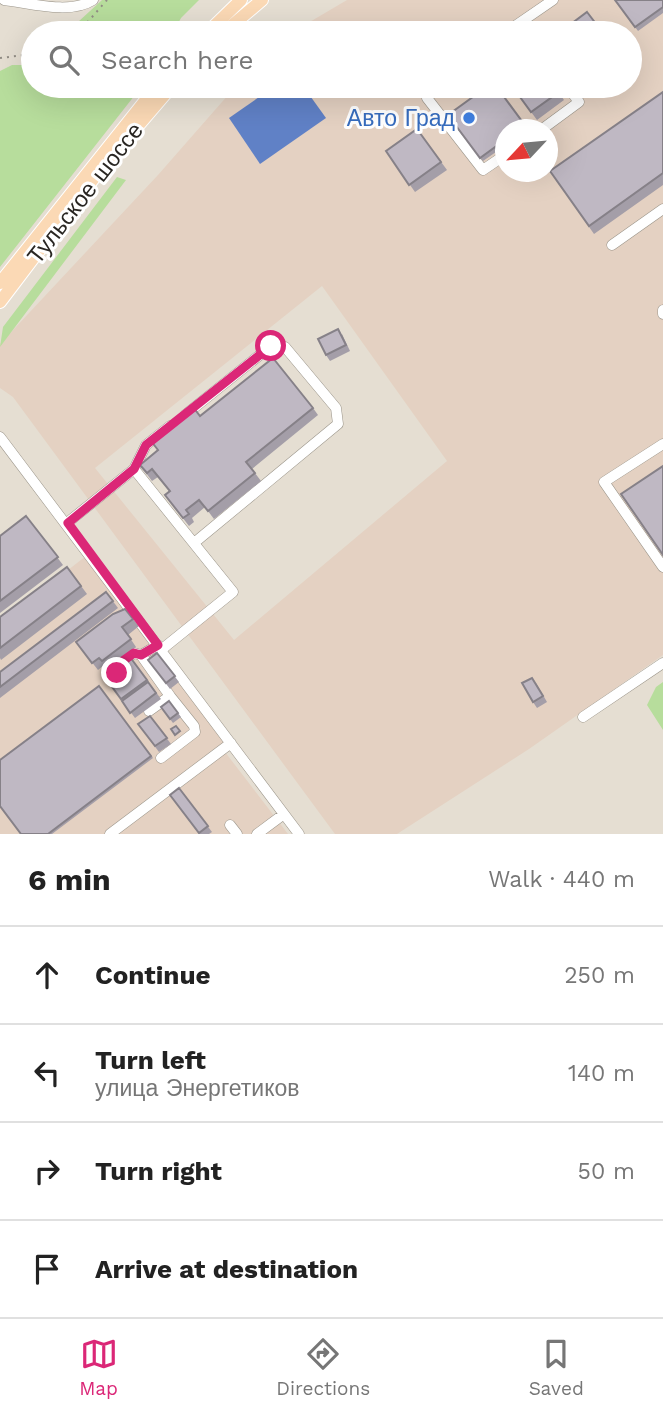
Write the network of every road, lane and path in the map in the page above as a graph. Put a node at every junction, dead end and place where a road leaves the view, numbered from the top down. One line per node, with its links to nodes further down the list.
1 (4, 0): 7 (street)
2 (93, 0): 7 (street)
3 (107, 0): 8 (path)
4 (241, 0): 9 (main road)
5 (262, 0): 10 (main road)
6 (553, 0): 11 (street)
7 (32, 2)
8 (89, 21)
9 (219, 21)
10 (237, 21)
11 (525, 21)
12 (21, 55): 13 (path)
13 (0, 58)
14 (146, 98): 22 (main road, Тульское шоссе)
15 (162, 98): 23 (main road, Тульское шоссе)
16 (427, 98): 19 (street)
17 (576, 98): 18 (street)
18 (556, 119)
19 (495, 162)
20 (663, 209): 21 (street)
21 (612, 245)
22 (0, 283)
23 (0, 302)
24 (0, 436): 27 (street)
25 (663, 444): 29 (street)
26 (134, 469): 27 (street); 28 (street); 28 (street)
27 (68, 523): 30 (street)
28 (194, 543): 30 (street)
29 (663, 567)
30 (160, 647): 31 (street); 37 (street)
31 (141, 655): 33 (street); 34 (street)
32 (663, 663): 36 (street)
33 (117, 673)
34 (170, 696): 35 (street); 38 (street)
35 (149, 711)
36 (583, 716)
37 (231, 743): 39 (street); 42 (street)
38 (161, 758)
39 (284, 814): 41 (street); 44 (street)
40 (230, 825): 43 (street)
41 (262, 832)
42 (110, 834)
43 (237, 834)
44 (299, 834)

